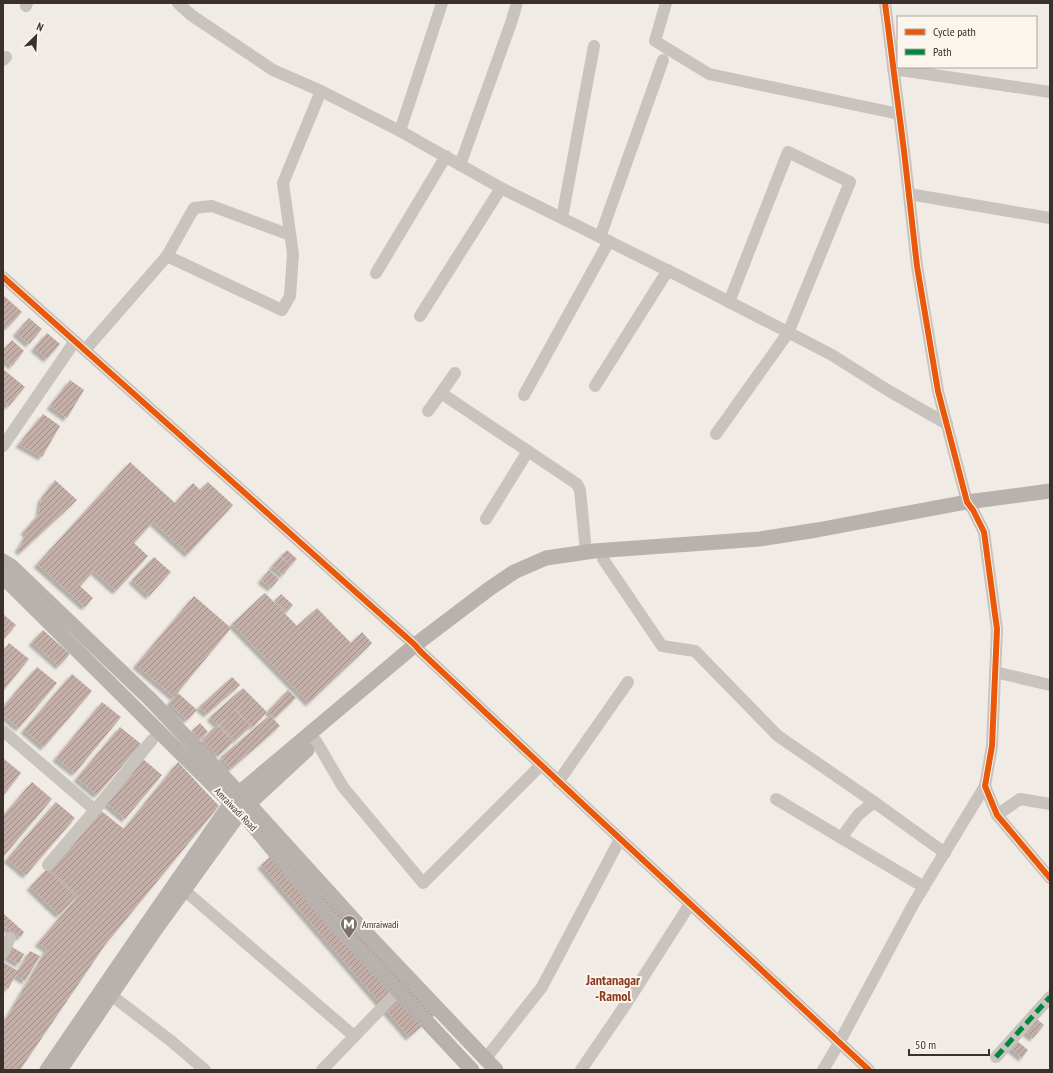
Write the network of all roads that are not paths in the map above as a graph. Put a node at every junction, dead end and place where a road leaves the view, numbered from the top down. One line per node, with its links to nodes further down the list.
1 (178, 3): 9 (street)
2 (442, 3): 12 (street)
3 (517, 3): 14 (street)
4 (666, 3): 11 (street)
5 (885, 3): 8 (street)
6 (594, 46): 17 (street)
7 (663, 60): 20 (street)
8 (893, 69): 10 (street); 11 (street)
9 (321, 91): 12 (street); 19 (street)
10 (1050, 92)
11 (899, 114): 16 (street)
12 (400, 131): 13 (street)
13 (446, 156): 14 (street); 23 (street)
14 (460, 165): 15 (street)
15 (501, 188): 17 (street); 26 (street)
16 (909, 194): 18 (street); 35 (street)
17 (562, 218): 20 (street)
18 (1050, 218)
19 (290, 234): 21 (street); 21 (street)
20 (604, 239): 22 (street); 33 (street)
21 (167, 256): 29 (street)
22 (668, 270): 25 (street); 31 (street)
23 (376, 274)
24 (3, 277): 28 (street)
25 (729, 302): 27 (street); 27 (street)
26 (420, 316)
27 (788, 333): 35 (street); 36 (street)
28 (75, 341): 29 (street); 37 (street)
29 (85, 350): 47 (street)
30 (455, 373): 32 (street)
31 (594, 386)
32 (441, 393): 34 (street); 38 (street)
33 (524, 394)
34 (428, 411)
35 (947, 424): 41 (street)
36 (716, 434)
37 (3, 446)
38 (528, 451): 42 (street); 43 (street)
39 (1050, 491): 41 (main road)
40 (1050, 500): 41 (main road)
41 (970, 506): 43 (main road); 44 (main road); 48 (street)
42 (486, 519)
43 (586, 552): 47 (main road)
44 (603, 559): 47 (main road); 58 (street)
45 (3, 561): 59 (main road)
46 (3, 577): 59 (main road, Amraiwadi Road)
47 (418, 649): 53 (main road); 54 (street); 59 (main road)
48 (995, 672): 50 (street); 56 (street)
49 (628, 682): 55 (street)
50 (1050, 685)
51 (3, 731): 61 (street)
52 (152, 740): 61 (street)
53 (316, 741): 54 (street); 59 (main road)
54 (541, 765): 55 (street)
55 (558, 782): 64 (street)
56 (985, 786): 62 (street); 65 (street)
57 (776, 799): 63 (street)
58 (874, 802): 63 (street); 65 (street)
59 (240, 803): 69 (main road); 73 (main road, Amraiwadi Road); 79 (main road); 80 (main road)
60 (1050, 804): 62 (street)
61 (95, 810): 66 (street)
62 (997, 815): 67 (street)
63 (841, 838): 68 (street)
64 (620, 839): 70 (street); 79 (street)
65 (945, 853): 68 (street)
66 (48, 865)
67 (1050, 878)
68 (924, 887): 77 (street)
69 (184, 890): 74 (main road); 76 (street)
70 (690, 904): 77 (street); 86 (street)
71 (10, 938): 72 (street)
72 (3, 952)
73 (398, 991): 76 (street); 84 (main road, Amraiwadi Road)
74 (111, 995): 81 (main road); 82 (street)
75 (1050, 997): 78 (street)
76 (354, 1036): 83 (street)
77 (839, 1043): 87 (street); 88 (street)
78 (996, 1057)
79 (486, 1058): 85 (main road)
80 (48, 1070)
81 (60, 1070)
82 (205, 1070)
83 (322, 1070)
84 (472, 1070)
85 (496, 1070)
86 (582, 1070)
87 (823, 1070)
88 (869, 1070)

